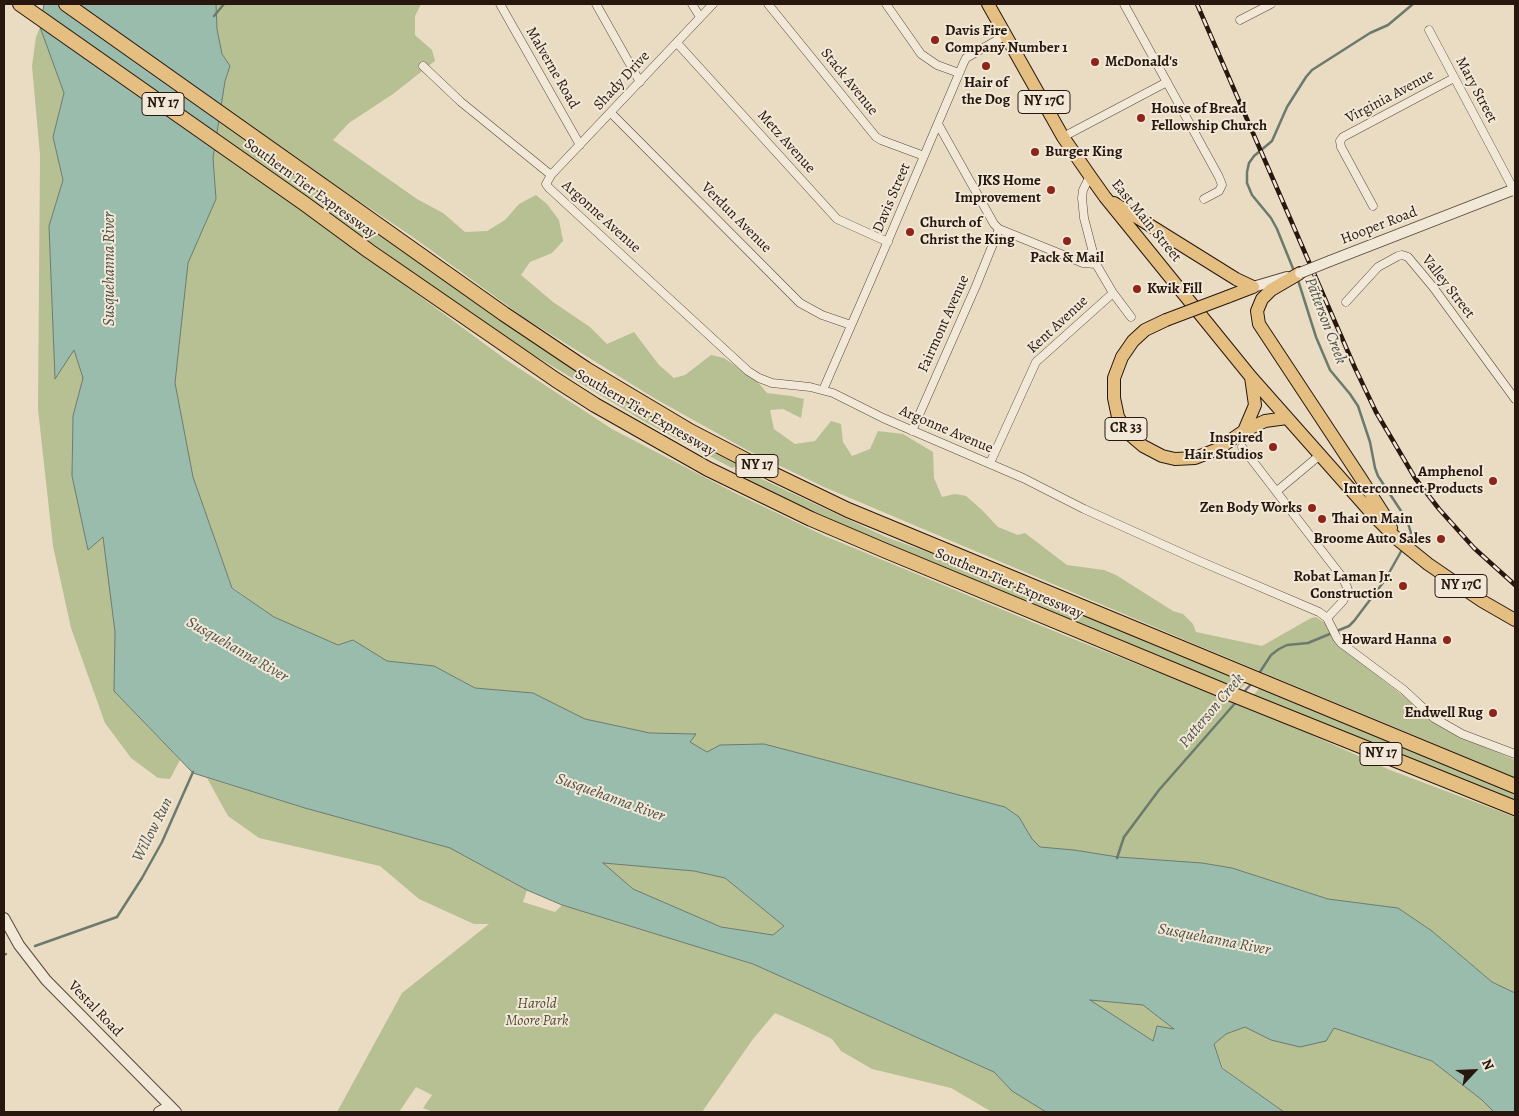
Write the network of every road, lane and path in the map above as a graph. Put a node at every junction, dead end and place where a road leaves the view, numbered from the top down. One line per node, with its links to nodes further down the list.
1 (20, 4): 58 (highway, Southern Tier Expressway / NY 17)
2 (66, 4): 57 (highway, Southern Tier Expressway / NY 17)
3 (500, 4): 25 (street, Malverne Road)
4 (596, 4): 20 (street)
5 (692, 4): 12 (street)
6 (713, 4): 12 (street, Shady Drive)
7 (768, 4): 26 (street, Stack Avenue)
8 (886, 4): 18 (street)
9 (988, 4): 15 (main road, East Main Street / NY 17C)
10 (1124, 4): 21 (street)
11 (1270, 4): 13 (street)
12 (700, 17): 16 (street, Shady Drive)
13 (1240, 20)
14 (1429, 30): 19 (street, Mary Street)
15 (1006, 35): 18 (street, Davis Street); 24 (main road, East Main Street / NY 17C)
16 (677, 42): 20 (street, Shady Drive); 34 (street, Metz Avenue)
17 (423, 66): 27 (street, Argonne Avenue)
18 (959, 73): 23 (street, Davis Street)
19 (1454, 78): 29 (street, Mary Street); 32 (street, Virginia Avenue)
20 (640, 82): 22 (street, Shady Drive)
21 (1167, 82): 24 (street); 31 (street)
22 (611, 114): 25 (street, Shady Drive); 42 (street, Verdun Avenue)
23 (938, 124): 26 (street, Davis Street); 33 (street)
24 (1063, 137): 28 (main road, East Main Street / NY 17C)
25 (580, 145): 27 (street, Shady Drive)
26 (924, 156): 34 (street, Davis Street)
27 (551, 175): 44 (street, Argonne Avenue)
28 (1090, 176): 30 (main road, East Main Street / NY 17C); 35 (street)
29 (1515, 190): 36 (street, Hooper Road, bridge)
30 (1104, 196): 38 (main road); 43 (main road, East Main Street / NY 17C)
31 (1204, 199)
32 (1373, 206)
33 (999, 228): 35 (street); 47 (street, Fairmont Avenue)
34 (888, 242): 42 (street, Davis Street)
35 (1096, 264): 39 (street)
36 (1300, 273): 37 (main road)
37 (1274, 284): 38 (street); 53 (main road)
38 (1253, 287): 48 (main road, CR 33, bridge)
39 (1113, 293): 41 (street); 51 (street, Kent Avenue)
40 (1346, 302): 45 (street, Valley Street)
41 (1131, 317)
42 (852, 325): 44 (street, Davis Street)
43 (1251, 377): 46 (main road, East Main Street / NY 17C); 48 (main road, CR 33)
44 (823, 390): 47 (street, Argonne Avenue)
45 (1515, 399)
46 (1287, 418): 48 (main road, CR 33); 50 (main road, East Main Street / NY 17C)
47 (912, 431): 51 (street, Argonne Avenue)
48 (1244, 431)
49 (1242, 447): 52 (street)
50 (1320, 454): 52 (street); 53 (main road, East Main Street / NY 17C)
51 (990, 463): 54 (street, Argonne Avenue)
52 (1276, 491): 54 (street)
53 (1397, 539): 55 (main road, East Main Street / NY 17C)
54 (1327, 618): 56 (street)
55 (1515, 620)
56 (1515, 754)
57 (1515, 786)
58 (1515, 808)
59 (4, 918): 60 (street, Vestal Road)
60 (173, 1109): 61 (street)
61 (159, 1112)

